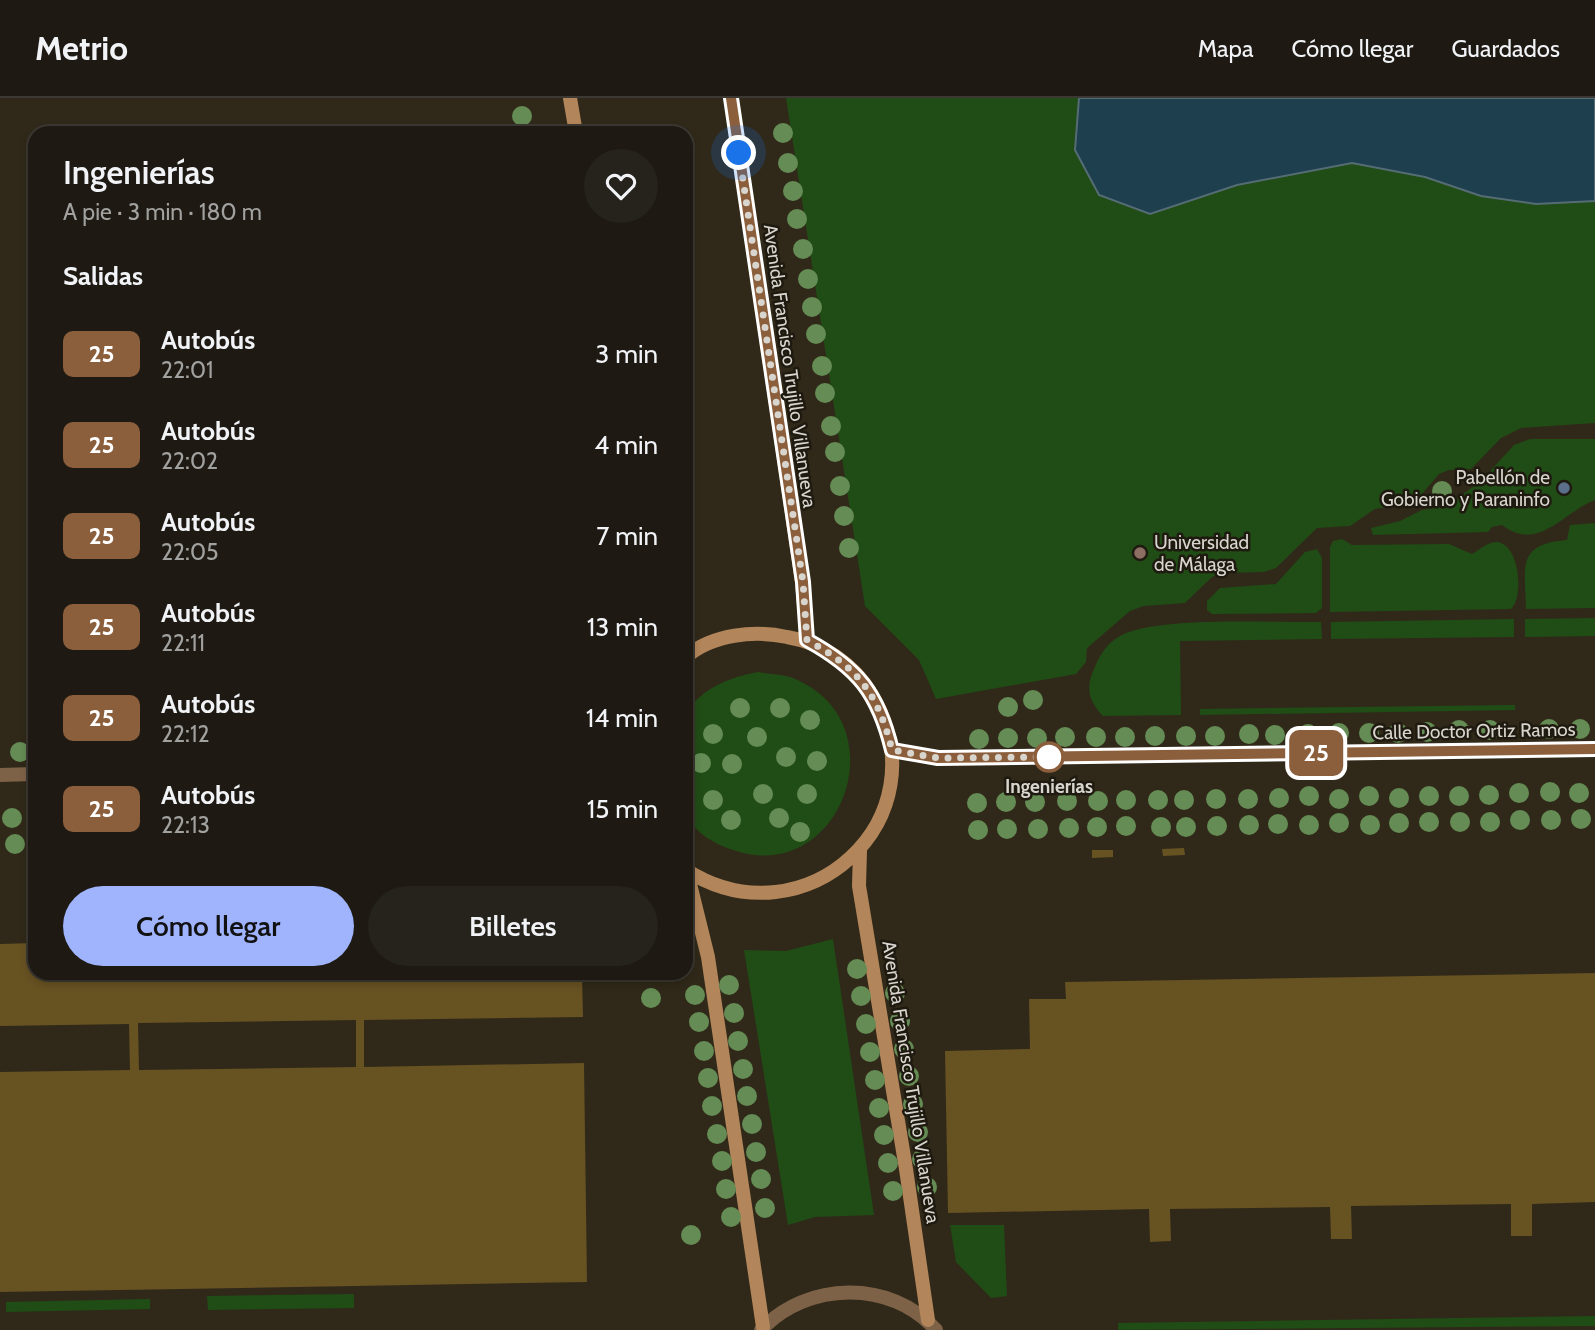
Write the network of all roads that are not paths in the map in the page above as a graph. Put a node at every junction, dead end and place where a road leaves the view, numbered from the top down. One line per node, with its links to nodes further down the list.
1 (570, 98): 3 (street)
2 (731, 98): 4 (street, Avenida Francisco Trujillo Villanueva)
3 (575, 126)
4 (807, 640): 5 (street); 7 (street)
5 (693, 654)
6 (1595, 749): 7 (street, Calle Doctor Ortiz Ramos)
7 (892, 750): 10 (street)
8 (28, 774): 9 (street)
9 (0, 775)
10 (860, 850): 11 (street); 13 (street, Avenida Francisco Trujillo Villanueva)
11 (693, 874)
12 (693, 896): 14 (street)
13 (932, 1325): 14 (street)
14 (762, 1329)

